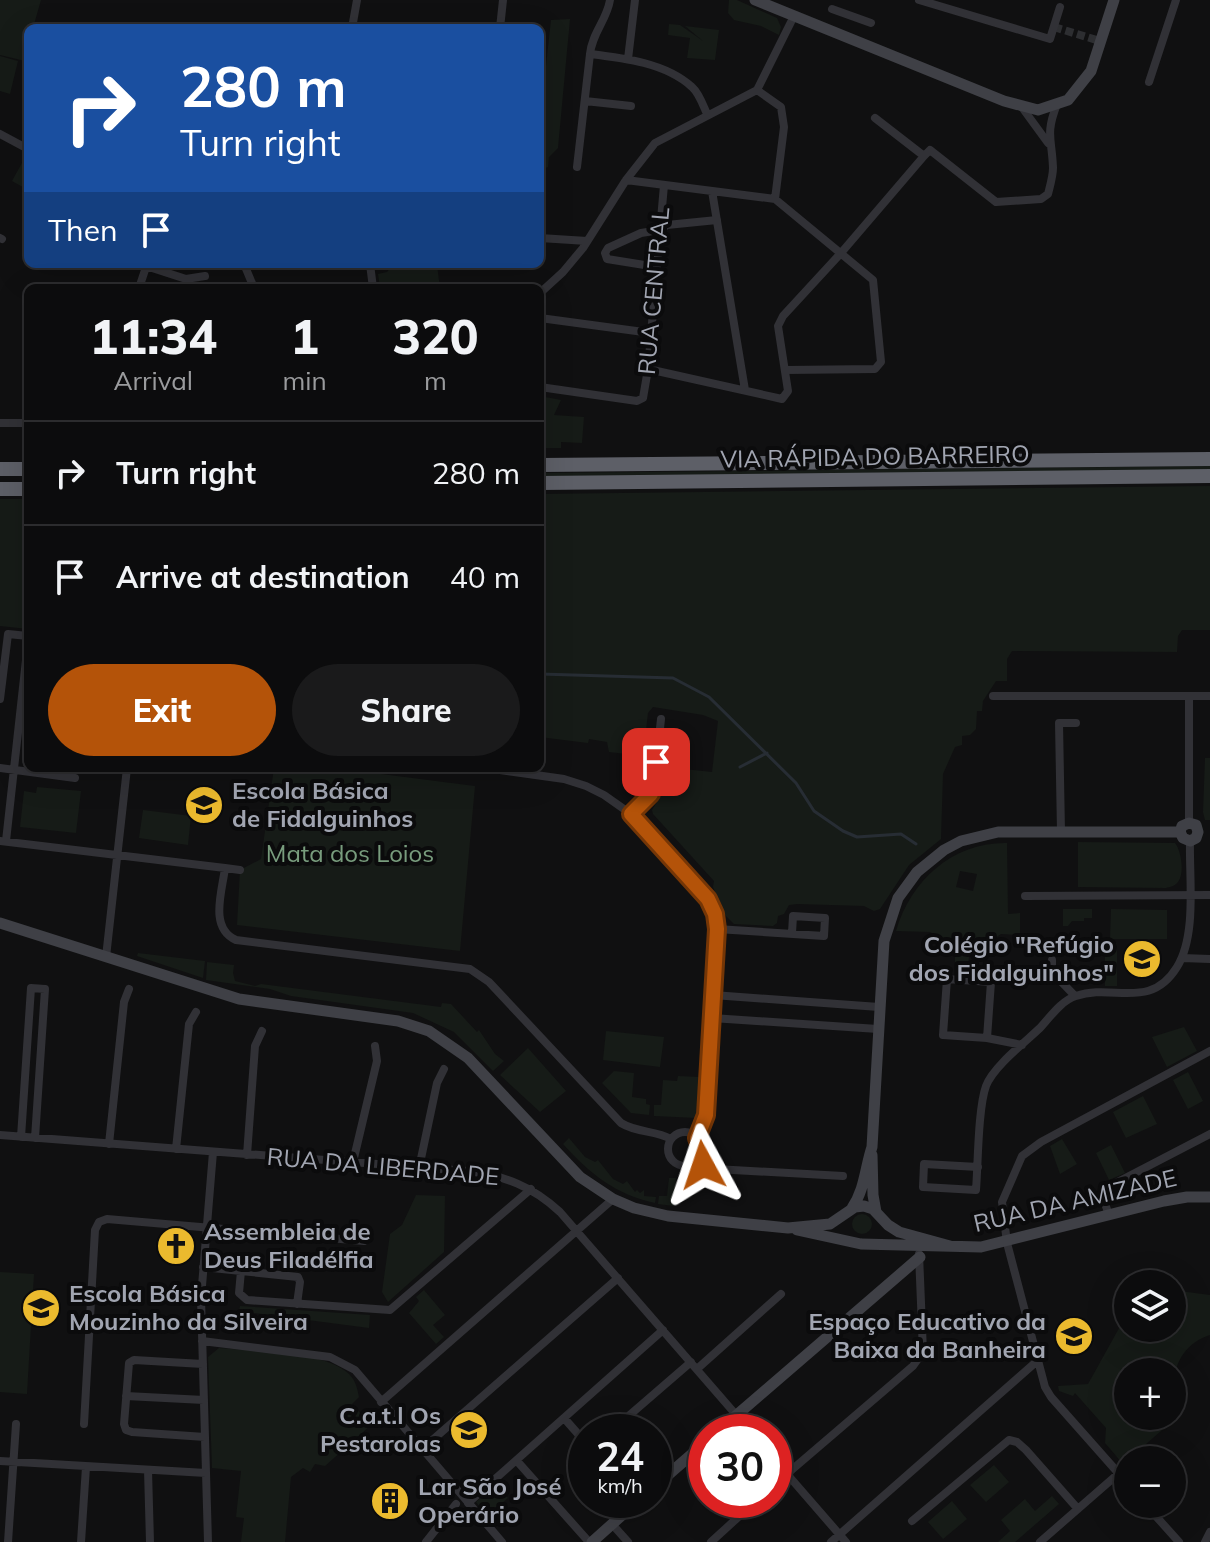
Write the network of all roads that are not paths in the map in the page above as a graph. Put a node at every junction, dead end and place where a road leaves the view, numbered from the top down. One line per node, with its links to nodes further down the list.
1 (357, 0): 15 (street)
2 (503, 0): 16 (street)
3 (610, 0): 17 (street)
4 (635, 0): 18 (street)
5 (755, 0): 13 (street)
6 (847, 0): 12 (street)
7 (919, 0): 10 (street)
8 (1114, 0): 22 (street)
9 (1176, 0): 19 (street)
10 (1060, 7)
11 (832, 9): 12 (street)
12 (842, 13): 14 (street)
13 (794, 16): 20 (street); 24 (street)
14 (871, 23)
15 (353, 24)
16 (500, 24)
17 (590, 54): 18 (street); 21 (street)
18 (628, 59): 25 (street)
19 (1149, 82)
20 (757, 90): 25 (street); 35 (street)
21 (585, 101): 23 (street); 31 (street)
22 (1057, 104): 24 (street); 28 (street)
23 (631, 106)
24 (1021, 106): 28 (street)
25 (707, 114): 32 (street)
26 (875, 118): 30 (street)
27 (0, 134): 29 (street)
28 (1048, 144): 30 (street)
29 (24, 147)
30 (924, 156): 40 (street)
31 (577, 167)
32 (626, 180): 33 (street); 39 (street)
33 (664, 185): 34 (street); 37 (street, RUA CENTRAL)
34 (712, 191): 35 (street); 36 (street)
35 (775, 199): 40 (street)
36 (717, 220): 37 (street); 50 (street)
37 (660, 230): 41 (street, RUA CENTRAL); 41 (street)
38 (544, 238): 39 (street)
39 (587, 241): 44 (street)
40 (841, 253): 48 (street); 48 (street)
41 (657, 267): 46 (street, RUA CENTRAL)
42 (155, 268): 43 (street)
43 (205, 276)
44 (544, 289)
45 (544, 319): 46 (street)
46 (651, 333): 47 (street, RUA CENTRAL)
47 (648, 369): 49 (street, RUA CENTRAL); 50 (street)
48 (786, 370): 50 (street)
49 (544, 388)
50 (745, 390)
51 (0, 423): 52 (street)
52 (24, 423)
53 (1210, 459): 54 (highway, VIA RÁPIDA DO BARREIRO)
54 (544, 465)
55 (0, 469): 56 (highway)
56 (24, 469)
57 (1210, 476): 58 (highway, VIA RÁPIDA DO BARREIRO)
58 (544, 483)
59 (0, 489): 60 (highway)
60 (24, 489)
61 (24, 638): 65 (street)
62 (993, 696): 63 (street)
63 (1189, 696): 64 (street); 78 (street)
64 (1210, 696)
65 (0, 699)
66 (24, 713): 70 (street)
67 (661, 719): 76 (street)
68 (1076, 723): 77 (street)
69 (0, 768): 70 (street)
70 (13, 769): 71 (street); 79 (street)
71 (24, 771)
72 (34, 772): 75 (street)
73 (127, 772): 80 (street)
74 (514, 772): 76 (street)
75 (75, 778)
76 (631, 814): 87 (street)
77 (1061, 832): 78 (street); 96 (street)
78 (1197, 832): 83 (street)
79 (3, 841): 80 (street)
80 (117, 856): 81 (street); 89 (street)
81 (225, 868): 82 (street); 111 (street)
82 (240, 870)
83 (1189, 894): 84 (street); 85 (street); 90 (street)
84 (1210, 895)
85 (1025, 896)
86 (3, 923): 89 (street, RUA DA AMIZADE)
87 (717, 929): 88 (street); 94 (street)
88 (792, 933)
89 (106, 957): 124 (street, RUA DA AMIZADE)
90 (1182, 958): 91 (street); 95 (street)
91 (1210, 959)
92 (1052, 960): 95 (street)
93 (129, 989): 112 (street)
94 (713, 995): 96 (street); 98 (street)
95 (1075, 996): 102 (street)
96 (879, 1007): 99 (street)
97 (196, 1012): 114 (street)
98 (712, 1018): 99 (street); 110 (street)
99 (878, 1029): 113 (street)
100 (262, 1031): 116 (street)
101 (987, 1038): 101 (street); 102 (street)
102 (1022, 1045): 119 (street)
103 (375, 1046): 118 (street)
104 (1210, 1051): 133 (street)
105 (444, 1069): 120 (street)
106 (1210, 1134): 127 (street)
107 (0, 1135): 108 (street, RUA DA LIBERDADE)
108 (21, 1137): 109 (street, RUA DA LIBERDADE); 109 (street)
109 (35, 1138): 112 (street, RUA DA LIBERDADE)
110 (697, 1138): 111 (street); 117 (street)
111 (671, 1139): 117 (street)
112 (109, 1144): 114 (street, RUA DA LIBERDADE)
113 (872, 1147): 125 (street); 126 (street)
114 (176, 1149): 115 (street, RUA DA LIBERDADE)
115 (213, 1152): 116 (street, RUA DA LIBERDADE); 128 (street)
116 (247, 1155): 118 (street, RUA DA LIBERDADE)
117 (696, 1161): 121 (street)
118 (353, 1162): 120 (street, RUA DA LIBERDADE)
119 (978, 1167): 119 (street)
120 (419, 1168): 122 (street, RUA DA LIBERDADE)
121 (843, 1176)
122 (531, 1189): 130 (street, RUA DA LIBERDADE); 140 (street)
123 (1210, 1197): 127 (street, RUA DA AMIZADE)
124 (613, 1199): 129 (street, RUA DA AMIZADE); 130 (street)
125 (849, 1211): 126 (street, RUA DA AMIZADE); 129 (street, RUA DA AMIZADE); 132 (street)
126 (878, 1214): 132 (street); 134 (street, RUA DA AMIZADE)
127 (1109, 1215): 133 (street, RUA DA AMIZADE)
128 (206, 1228): 131 (street); 136 (street); 155 (street)
129 (788, 1228): 132 (street, RUA DA AMIZADE)
130 (578, 1231): 138 (street, RUA DA LIBERDADE); 148 (street)
131 (364, 1241)
132 (861, 1243): 135 (street, RUA DA AMIZADE)
133 (1007, 1243): 134 (street, RUA DA AMIZADE); 143 (street)
134 (950, 1246): 135 (street, RUA DA AMIZADE)
135 (919, 1251): 151 (street); 165 (street)
136 (203, 1267): 137 (street); 142 (street)
137 (241, 1271): 140 (street); 140 (street)
138 (618, 1278): 141 (street, RUA DA LIBERDADE); 157 (street)
139 (781, 1294): 145 (street)
140 (297, 1304)
141 (663, 1330): 145 (street, RUA DA LIBERDADE); 152 (street)
142 (202, 1341): 144 (street); 148 (street)
143 (1036, 1362): 163 (street); 179 (street)
144 (203, 1364): 146 (street); 147 (street)
145 (694, 1366): 149 (street); 150 (street, RUA DA LIBERDADE)
146 (126, 1396): 147 (street); 156 (street)
147 (204, 1400): 156 (street)
148 (381, 1402): 157 (street)
149 (633, 1414)
150 (736, 1414)
151 (738, 1414)
152 (564, 1418): 153 (street); 160 (street)
153 (568, 1423)
154 (16, 1424): 161 (street)
155 (84, 1424)
156 (205, 1437): 167 (street)
157 (421, 1450): 170 (street)
158 (688, 1458): 166 (street)
159 (0, 1461): 161 (street)
160 (517, 1461): 170 (street); 186 (street)
161 (14, 1462): 162 (street); 180 (street)
162 (86, 1467): 164 (street); 181 (street)
163 (1114, 1469)
164 (148, 1470): 167 (street); 182 (street)
165 (792, 1470)
166 (672, 1471)
167 (206, 1473): 183 (street)
168 (1114, 1478): 172 (street)
169 (792, 1480): 179 (street)
170 (468, 1503): 185 (street)
171 (456, 1504): 184 (street)
172 (1078, 1509): 176 (street); 190 (street)
173 (619, 1518): 177 (street)
174 (737, 1518): 188 (street)
175 (1158, 1518): 191 (street)
176 (912, 1521)
177 (612, 1524): 186 (street); 187 (street)
178 (1210, 1532): 192 (street)
179 (843, 1538): 189 (street)
180 (8, 1542)
181 (81, 1542)
182 (150, 1542)
183 (208, 1542)
184 (426, 1542)
185 (502, 1542)
186 (590, 1542)
187 (628, 1542)
188 (711, 1542)
189 (831, 1542)
190 (1040, 1542)
191 (1179, 1542)
192 (1205, 1542)

